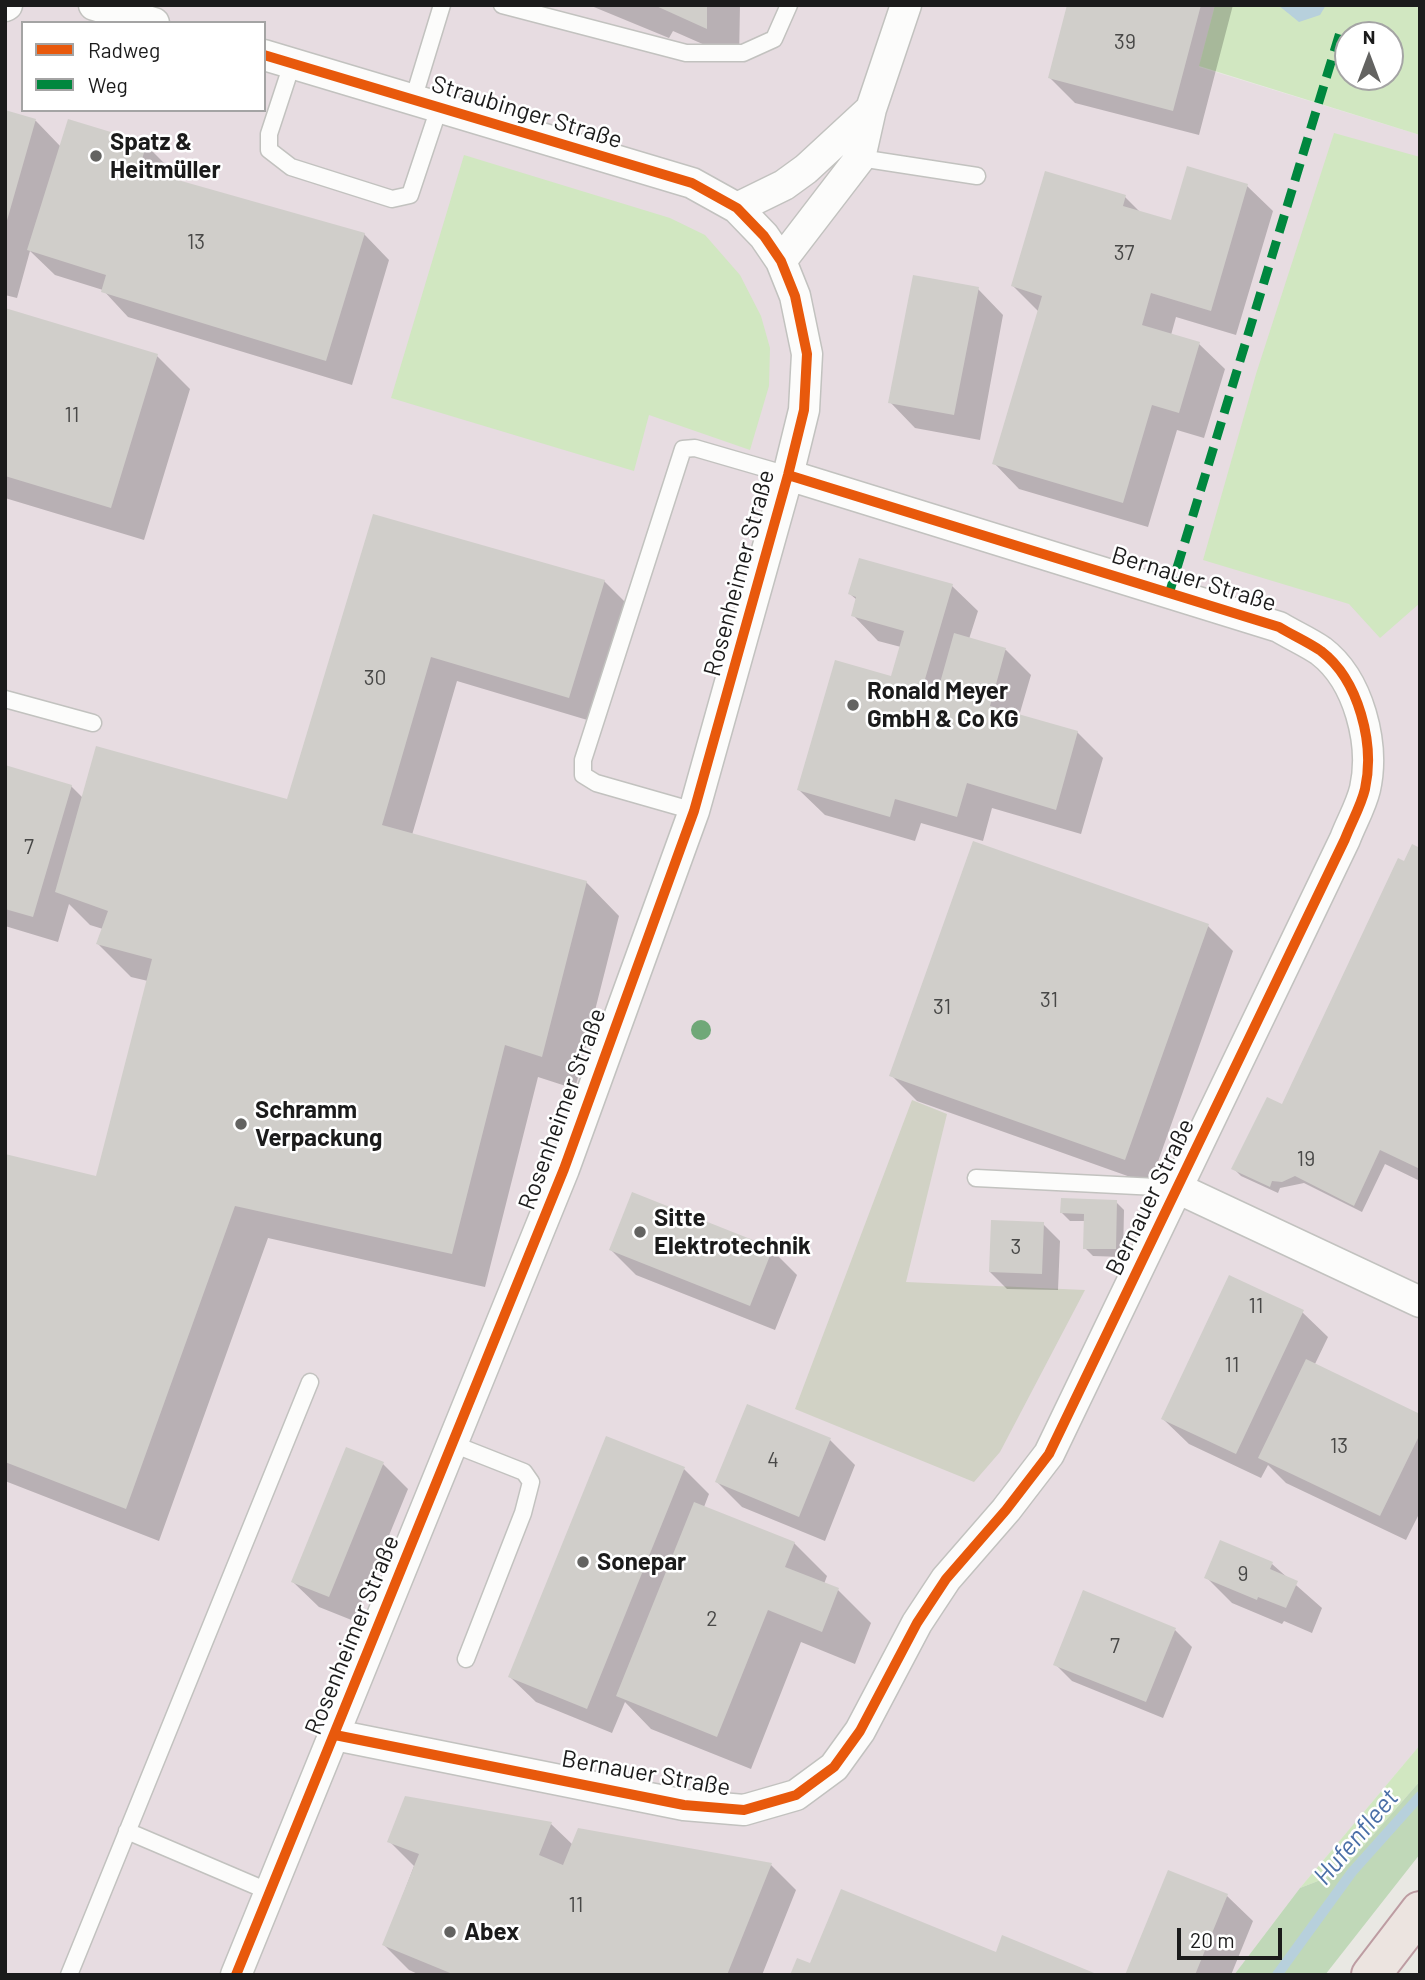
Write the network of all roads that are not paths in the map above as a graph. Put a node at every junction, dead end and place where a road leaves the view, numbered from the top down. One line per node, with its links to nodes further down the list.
1 (94, 5): 6 (street)
2 (442, 5): 8 (lane)
3 (502, 5): 4 (lane)
4 (789, 5)
5 (906, 5): 9 (street)
6 (146, 21)
7 (278, 60): 8 (street, Straubinger Straße); 8 (lane)
8 (426, 104): 12 (street, Straubinger Straße)
9 (871, 109): 10 (street); 12 (street)
10 (860, 158): 11 (lane); 14 (street)
11 (977, 176)
12 (737, 208): 13 (street, Straubinger Straße)
13 (764, 236): 14 (street, Rosenheimer Straße)
14 (781, 261): 15 (street, Rosenheimer Straße)
15 (788, 475): 18 (street, Rosenheimer Straße); 18 (lane); 20 (street, Bernauer Straße)
16 (5, 699): 17 (lane)
17 (93, 723)
18 (694, 811): 23 (street, Rosenheimer Straße)
19 (976, 1178): 20 (lane)
20 (1178, 1188): 21 (street, Bernauer Straße); 25 (street, Bernauer Straße)
21 (1420, 1301)
22 (310, 1381): 26 (lane)
23 (453, 1444): 24 (lane); 25 (street, Rosenheimer Straße)
24 (466, 1659)
25 (335, 1735): 27 (street, Rosenheimer Straße)
26 (127, 1831): 27 (lane); 29 (lane)
27 (270, 1892): 30 (street, Rosenheimer Straße)
28 (1420, 1911): 31 (highway)
29 (69, 1975)
30 (236, 1975)
31 (1370, 1975)

